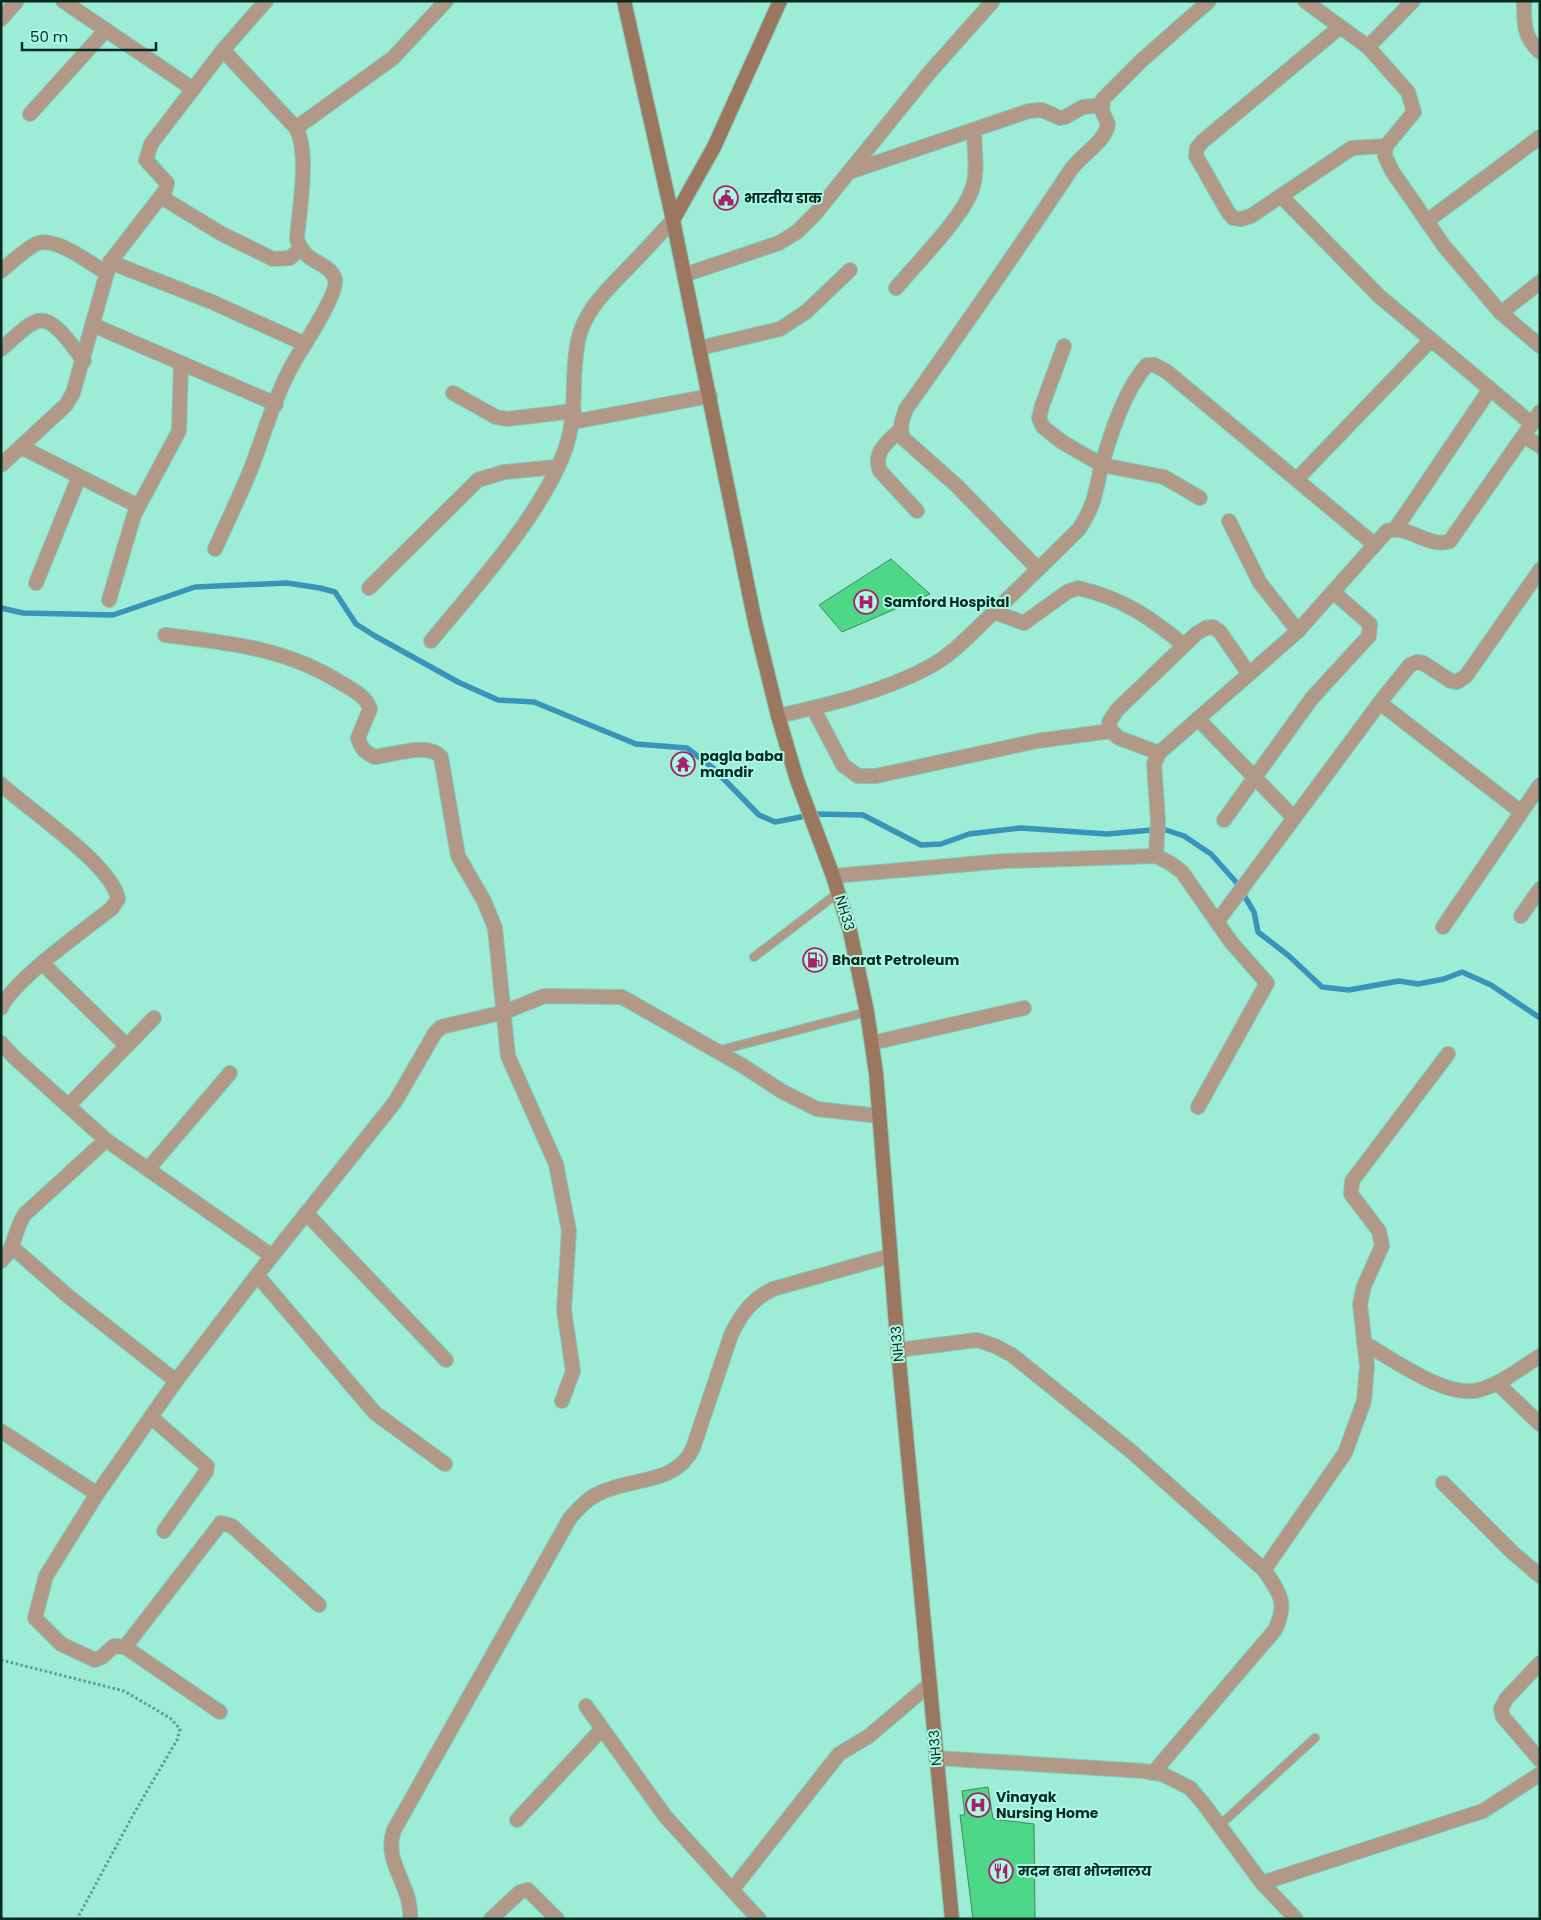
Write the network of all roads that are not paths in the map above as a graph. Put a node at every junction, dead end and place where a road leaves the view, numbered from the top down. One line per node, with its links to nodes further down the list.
1 (17, 1): 12 (street)
2 (63, 1): 14 (street)
3 (266, 1): 16 (street)
4 (446, 1): 21 (street)
5 (624, 1): 28 (main road, NH33)
6 (780, 1): 28 (main road)
7 (993, 1): 25 (street)
8 (1209, 1): 19 (street)
9 (1305, 1): 13 (street)
10 (1413, 1): 15 (street)
11 (1524, 1): 17 (street)
12 (1, 19)
13 (1340, 27): 15 (street); 26 (street)
14 (106, 30): 18 (street); 20 (street)
15 (1368, 47): 24 (street)
16 (223, 50): 18 (street); 21 (street)
17 (1540, 52)
18 (193, 90): 27 (street)
19 (1102, 105): 22 (street); 53 (street)
20 (30, 114)
21 (296, 128): 30 (street)
22 (974, 131): 25 (street); 36 (street)
23 (1540, 138): 29 (street)
24 (1386, 146): 26 (street); 29 (street)
25 (849, 172): 34 (street)
26 (1281, 196): 39 (street)
27 (161, 197): 30 (street); 31 (street)
28 (673, 220): 34 (main road, NH33); 52 (street)
29 (1427, 221): 37 (street)
30 (300, 249): 40 (street)
31 (108, 267): 33 (street); 38 (street); 40 (street)
32 (850, 270): 43 (street)
33 (1, 271)
34 (684, 276): 43 (main road, NH33)
35 (1540, 282): 37 (street)
36 (896, 288)
37 (1501, 313): 42 (street)
38 (93, 325): 45 (street); 46 (street)
39 (1432, 340): 47 (street); 61 (street)
40 (305, 344): 50 (street)
41 (1064, 346): 58 (street)
42 (1540, 346)
43 (700, 348): 49 (main road, NH33)
44 (1, 349): 45 (street)
45 (84, 361): 56 (street)
46 (181, 363): 50 (street); 63 (street)
47 (1490, 389): 54 (street); 66 (street)
48 (452, 393): 52 (street)
49 (710, 396): 52 (street); 83 (main road, NH33)
50 (276, 404): 68 (street)
51 (1540, 412): 54 (street)
52 (574, 417): 59 (street)
53 (900, 430): 64 (street); 69 (street)
54 (1528, 430): 55 (street); 66 (street)
55 (1540, 446)
56 (21, 447): 57 (street); 60 (street)
57 (1, 465)
58 (1102, 465): 61 (street); 62 (street); 69 (street)
59 (557, 467): 72 (street); 78 (street)
60 (79, 477): 63 (street); 71 (street)
61 (1297, 478): 67 (street)
62 (1200, 498)
63 (138, 506): 74 (street)
64 (917, 511)
65 (1228, 521): 76 (street)
66 (1396, 528): 67 (street)
67 (1375, 545): 73 (street)
68 (215, 550)
69 (1038, 569): 75 (street)
70 (1540, 570): 81 (street)
71 (36, 583)
72 (369, 588)
73 (1333, 592): 76 (street); 87 (street)
74 (109, 600)
75 (994, 612): 79 (street); 82 (street)
76 (1298, 631): 80 (street)
77 (165, 635): 104 (street)
78 (431, 641)
79 (1184, 645): 80 (street); 85 (street)
80 (1249, 674): 84 (street)
81 (1380, 702): 90 (street); 91 (street)
82 (813, 708): 83 (street); 85 (street)
83 (778, 716): 94 (main road, NH33)
84 (1198, 719): 86 (street); 87 (street)
85 (1111, 731): 86 (street)
86 (1159, 753): 93 (street)
87 (1255, 778): 91 (street); 92 (street)
88 (1, 784): 101 (street)
89 (1540, 785): 90 (street)
90 (1521, 812): 99 (street)
91 (1294, 818): 98 (street)
92 (1224, 820)
93 (1157, 850): 94 (street); 98 (street)
94 (833, 876): 96 (main road, NH33)
95 (1540, 889): 97 (street)
96 (838, 893): 100 (lane); 105 (main road, NH33)
97 (1521, 916)
98 (1217, 922): 114 (street)
99 (1444, 926)
100 (754, 957)
101 (43, 964): 102 (street); 109 (street)
102 (1, 1008)
103 (1024, 1008): 108 (street)
104 (505, 1012): 110 (street); 118 (street); 130 (street)
105 (867, 1012): 108 (main road, NH33); 110 (lane)
106 (154, 1018): 109 (street)
107 (1, 1043): 113 (street)
108 (872, 1043): 115 (main road, NH33)
109 (127, 1046): 113 (street)
110 (716, 1051): 115 (street)
111 (1448, 1054): 124 (street)
112 (230, 1073): 117 (street)
113 (68, 1106): 116 (street)
114 (1198, 1107)
115 (880, 1116): 121 (main road, NH33)
116 (106, 1140): 117 (street); 119 (street)
117 (149, 1168): 120 (street)
118 (306, 1213): 120 (street); 127 (street)
119 (12, 1247): 122 (street); 128 (street)
120 (272, 1256): 123 (street)
121 (890, 1256): 125 (main road, NH33); 156 (street)
122 (1, 1261)
123 (257, 1274): 128 (street); 134 (street)
124 (1364, 1343): 129 (street); 138 (street)
125 (898, 1350): 138 (street); 143 (main road, NH33)
126 (1540, 1356): 129 (street)
127 (446, 1360)
128 (176, 1381): 131 (street)
129 (1497, 1383): 132 (street)
130 (562, 1401)
131 (151, 1417): 136 (street); 137 (street)
132 (1540, 1424)
133 (1, 1431): 136 (street)
134 (445, 1464)
135 (1443, 1483): 139 (street)
136 (97, 1494): 141 (street)
137 (164, 1531)
138 (1264, 1570): 150 (street)
139 (1540, 1576)
140 (320, 1605): 141 (street)
141 (125, 1647): 145 (street)
142 (1540, 1663): 149 (street)
143 (930, 1684): 148 (main road, NH33); 155 (street)
144 (586, 1706): 146 (street)
145 (220, 1712)
146 (602, 1729): 152 (street); 155 (street)
147 (1315, 1738): 153 (lane)
148 (936, 1758): 150 (street); 160 (main road, NH33)
149 (1540, 1760)
150 (1153, 1773): 153 (street)
151 (1540, 1774): 154 (street)
152 (516, 1820)
153 (1220, 1825): 154 (street)
154 (1262, 1883): 161 (street)
155 (732, 1890): 159 (street)
156 (410, 1919)
157 (491, 1919): 158 (street)
158 (557, 1919)
159 (759, 1919)
160 (952, 1919)
161 (1296, 1919)

